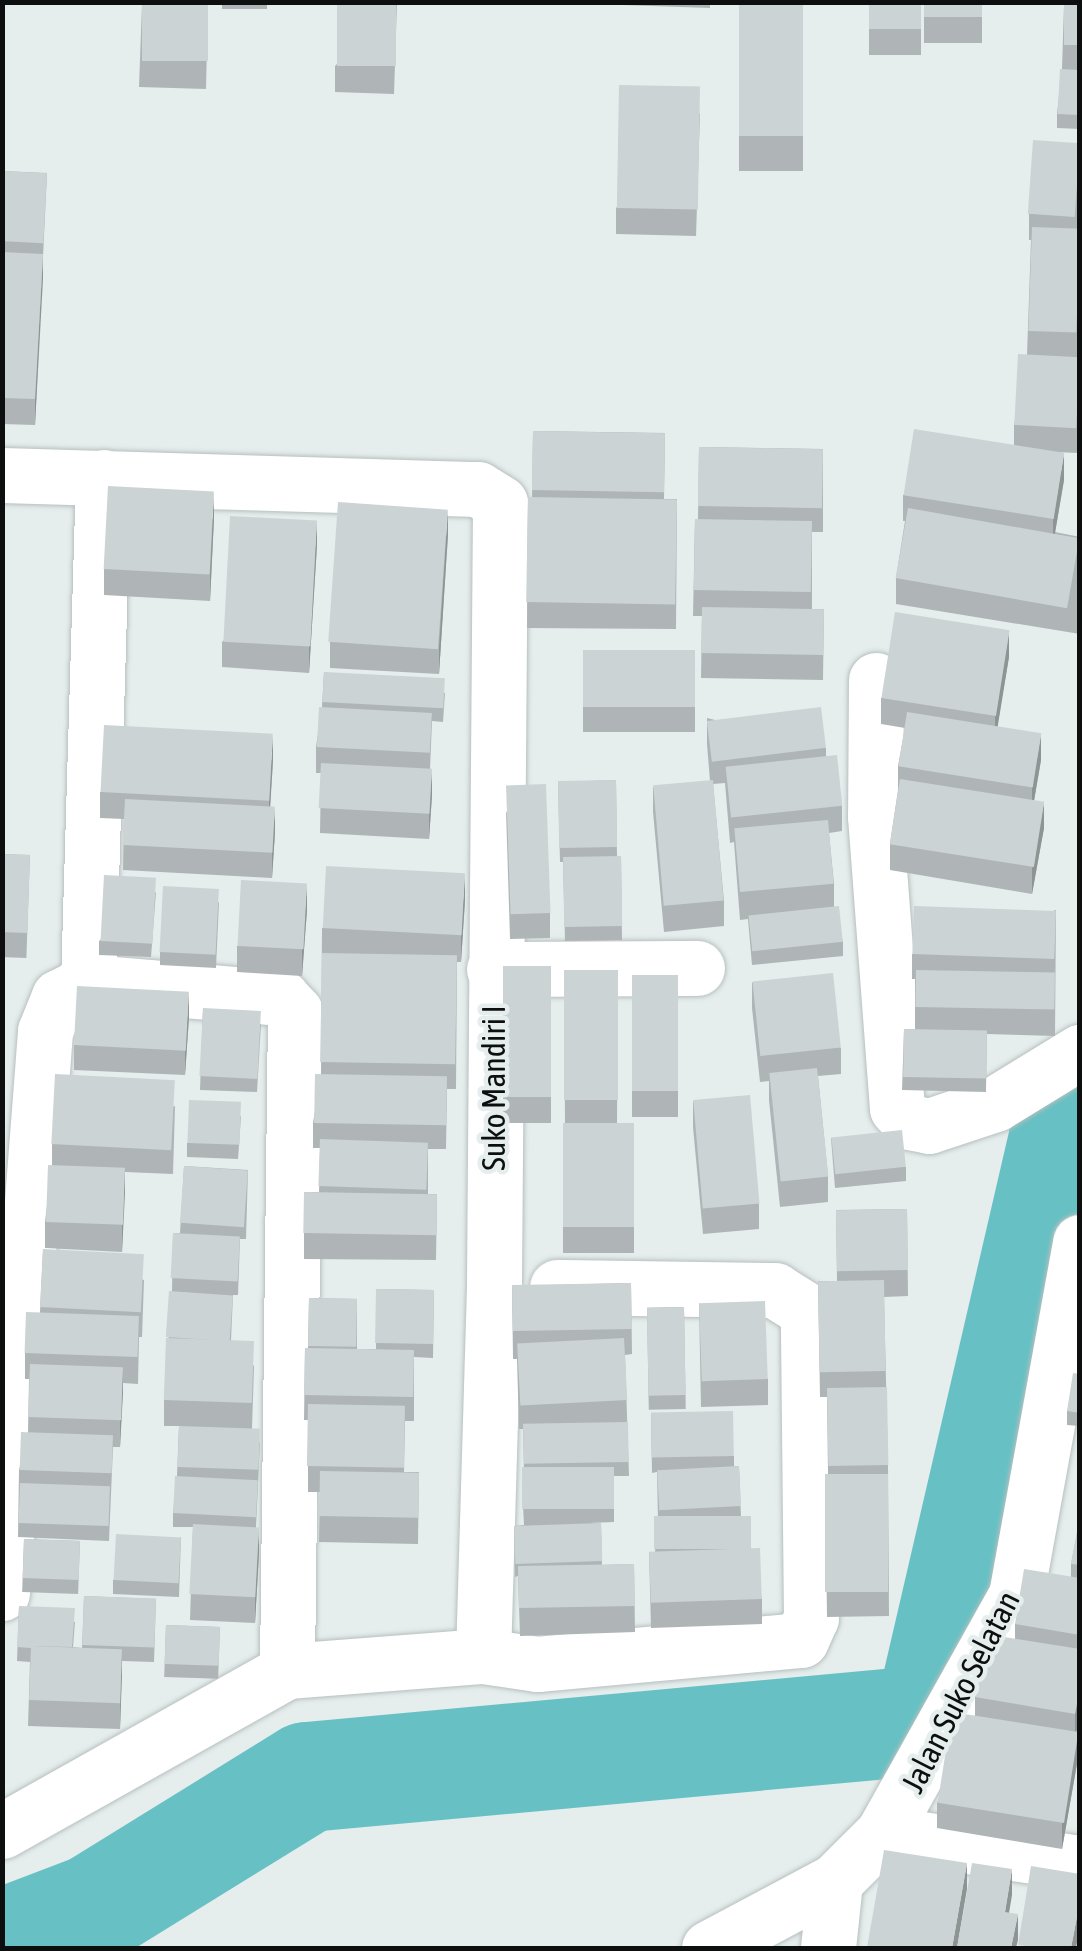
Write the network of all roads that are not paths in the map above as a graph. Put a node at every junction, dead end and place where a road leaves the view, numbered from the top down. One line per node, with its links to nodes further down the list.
1 (2, 475): 2 (street)
2 (104, 477): 5 (street, Suko Mandiri I); 6 (street)
3 (876, 680): 7 (street)
4 (698, 968): 5 (street)
5 (494, 969): 9 (street, Suko Mandiri I)
6 (88, 982): 10 (street); 12 (street)
7 (1080, 1052)
8 (1080, 1242): 14 (street, Jalan Suko Selatan)
9 (494, 1286): 11 (street, Suko Mandiri I); 11 (street)
10 (2, 1594)
11 (483, 1656): 12 (street)
12 (287, 1670): 13 (street)
13 (2, 1831)
14 (883, 1833): 15 (street); 16 (street, Jalan Suko Selatan)
15 (1080, 1863)
16 (835, 1881): 17 (street, Jalan Suko Selatan); 18 (street)
17 (709, 1948)
18 (828, 1948)

